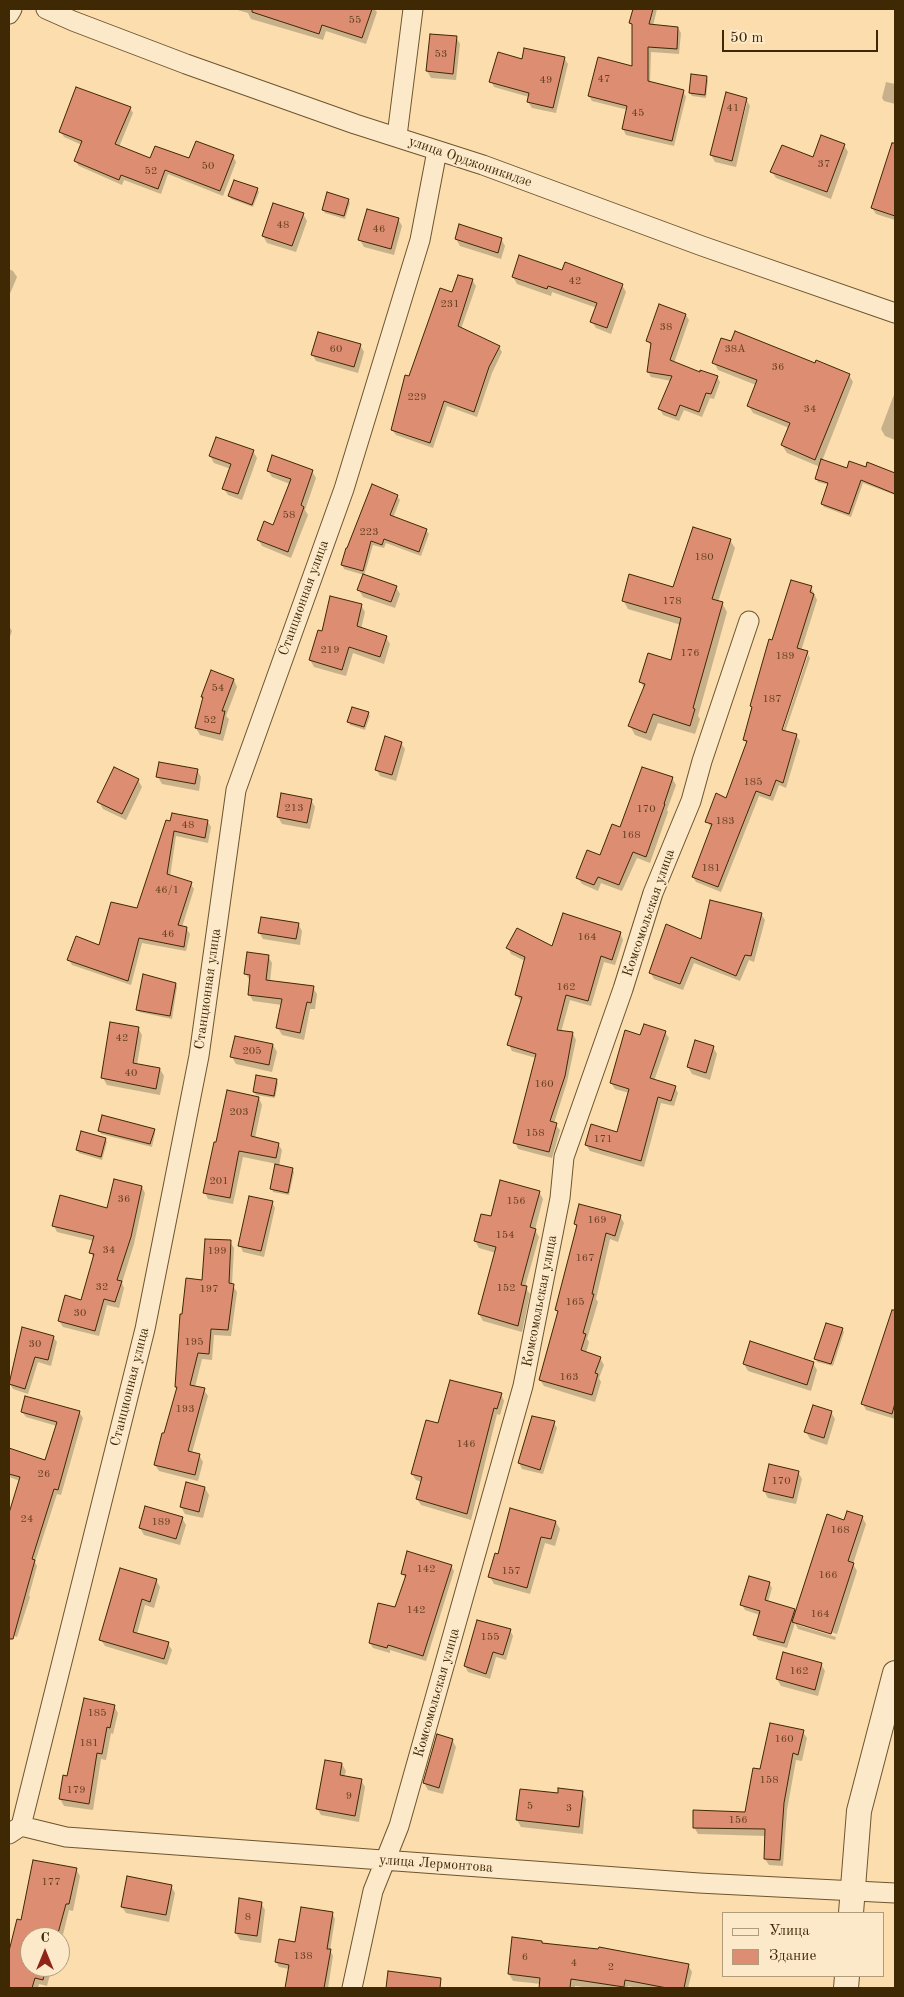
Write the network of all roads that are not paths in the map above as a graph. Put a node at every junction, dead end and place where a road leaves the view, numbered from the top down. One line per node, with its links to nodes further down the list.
1 (12, 9): 4 (street)
2 (46, 9): 5 (street, улица Орджоникидзе)
3 (412, 9): 5 (street)
4 (9, 14)
5 (397, 136): 6 (street, улица Орджоникидзе)
6 (437, 151): 7 (street, улица Орджоникидзе); 10 (street, Станционная улица)
7 (895, 313)
8 (749, 621): 11 (street, Комсомольская улица)
9 (895, 1673): 13 (street)
10 (15, 1830): 11 (street, улица Лермонтова)
11 (387, 1860): 13 (street, улица Лермонтова); 14 (street, Комсомольская улица)
12 (895, 1892): 13 (street, улица Лермонтова)
13 (851, 1902)
14 (352, 1988)

